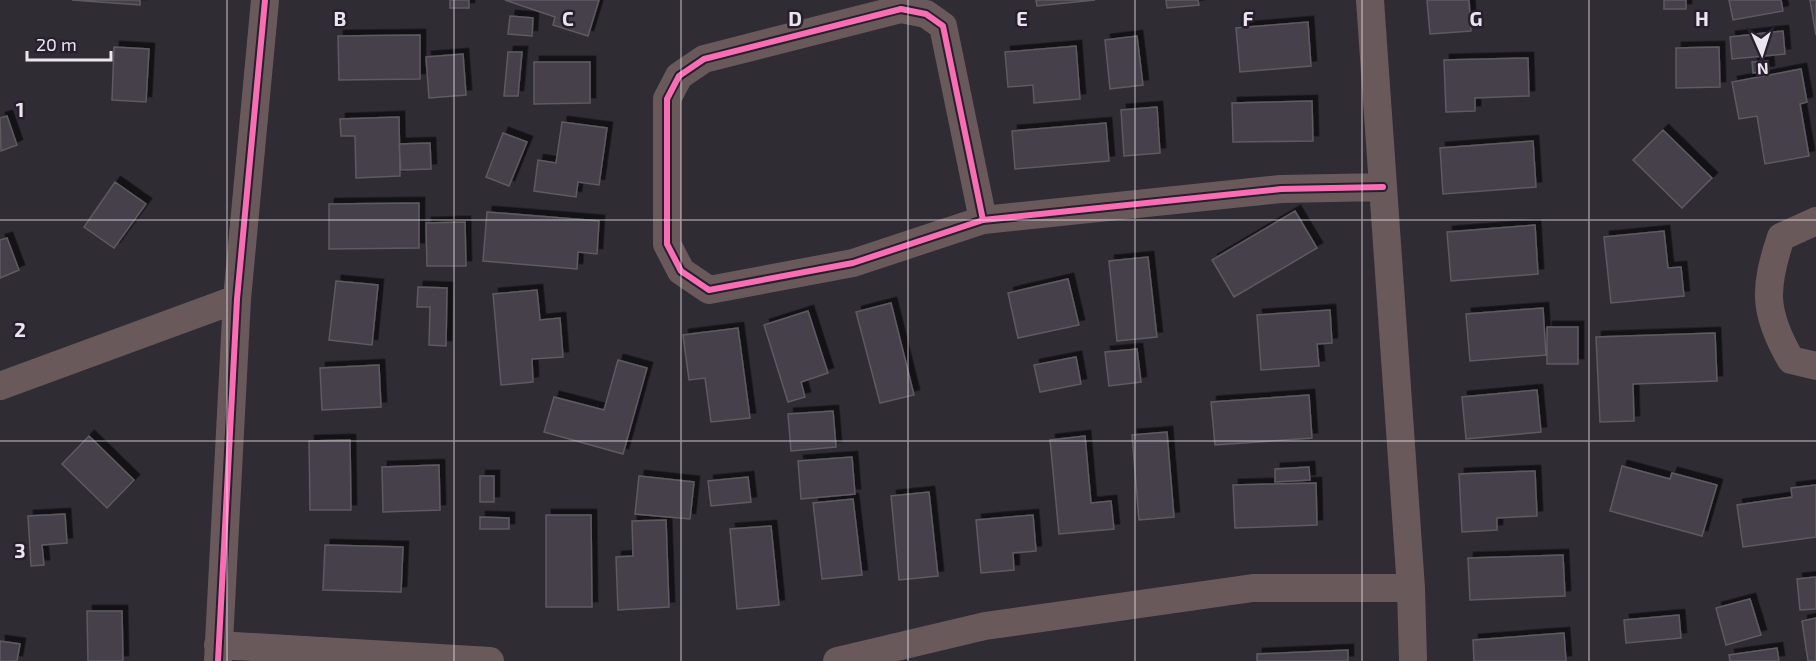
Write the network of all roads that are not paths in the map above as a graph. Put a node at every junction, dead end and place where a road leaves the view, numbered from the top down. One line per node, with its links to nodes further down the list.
1 (265, 0): 6 (street)
2 (1370, 0): 3 (street)
3 (1383, 187): 4 (street); 9 (street)
4 (983, 220): 4 (street)
5 (1816, 221): 7 (street)
6 (237, 299): 8 (street); 10 (street)
7 (1816, 366)
8 (0, 386)
9 (1411, 588): 12 (street); 13 (street)
10 (218, 653): 11 (street)
11 (490, 661)
12 (837, 661)
13 (1413, 661)

